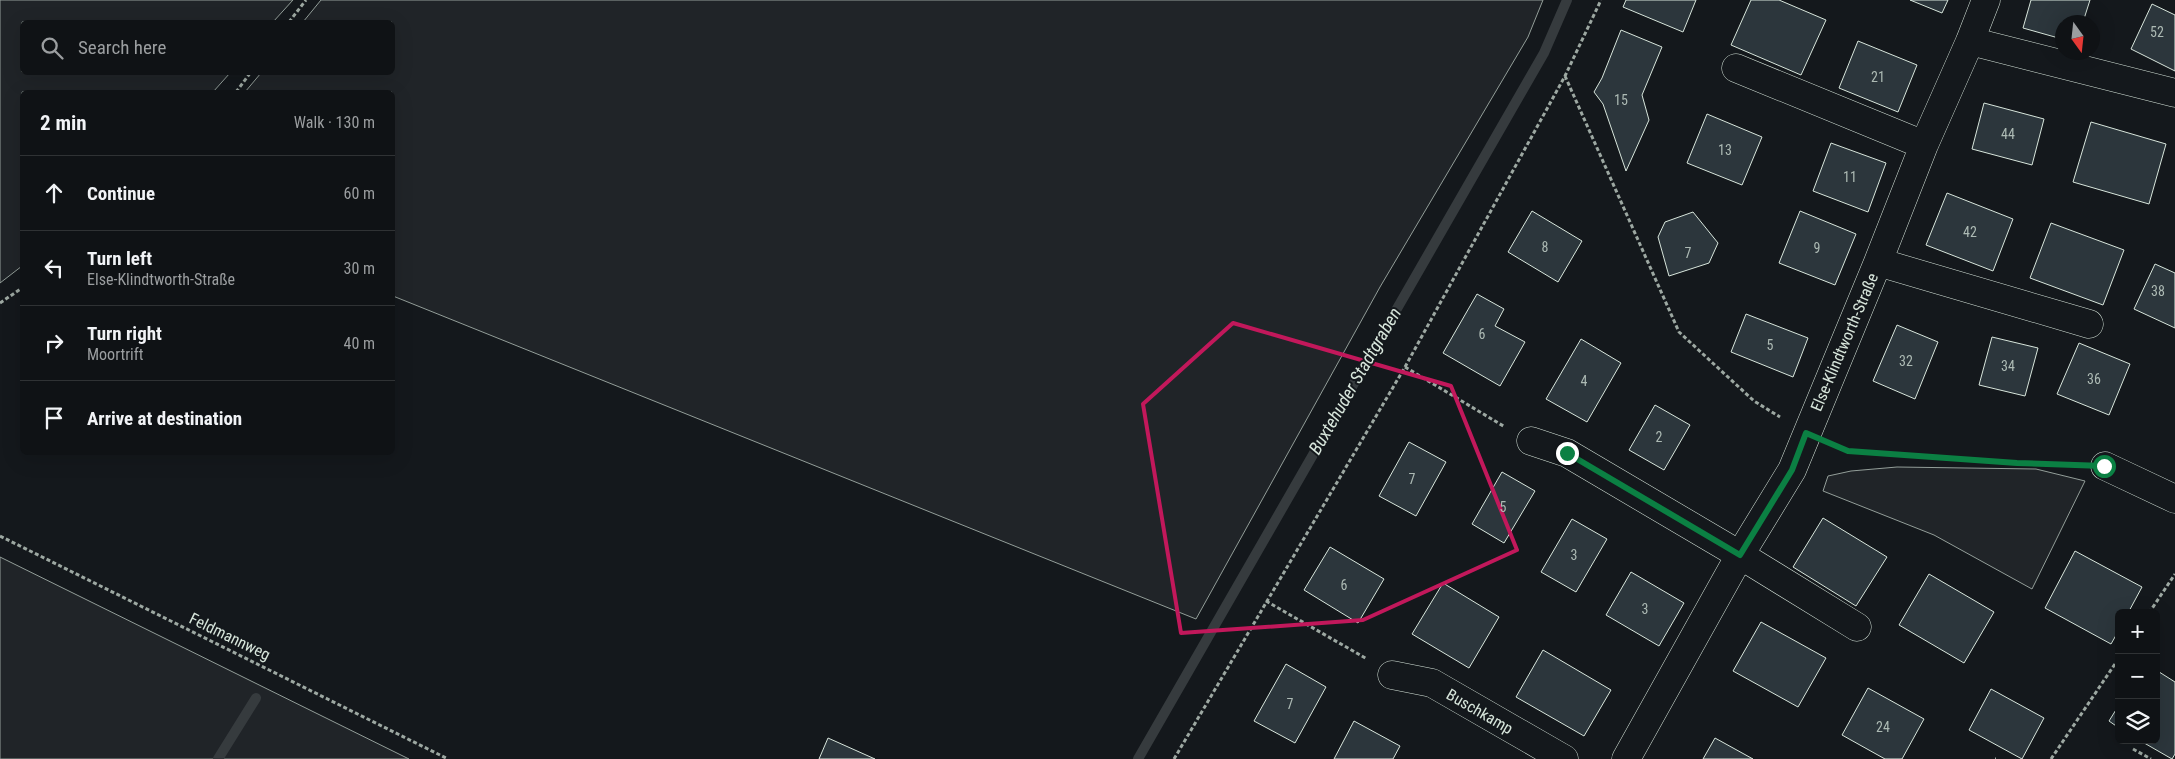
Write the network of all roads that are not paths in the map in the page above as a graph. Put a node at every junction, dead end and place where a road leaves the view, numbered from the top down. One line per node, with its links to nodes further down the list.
1 (1986, 0): 2 (street, Else-Klindtworth-Straße)
2 (1970, 41): 4 (street); 5 (street, Else-Klindtworth-Straße)
3 (1736, 68): 5 (street)
4 (2175, 94)
5 (1924, 145): 6 (street, Else-Klindtworth-Straße)
6 (1878, 262): 7 (street, Else-Klindtworth-Straße); 11 (street, Else-Klindtworth-Straße)
7 (2089, 324)
8 (1531, 441): 11 (street)
9 (2104, 466): 10 (street)
10 (2175, 499)
11 (1740, 555): 12 (street); 15 (street, Else-Klindtworth-Straße)
12 (1857, 627)
13 (1392, 675): 14 (street, Buschkamp)
14 (1564, 759)
15 (1626, 759)

